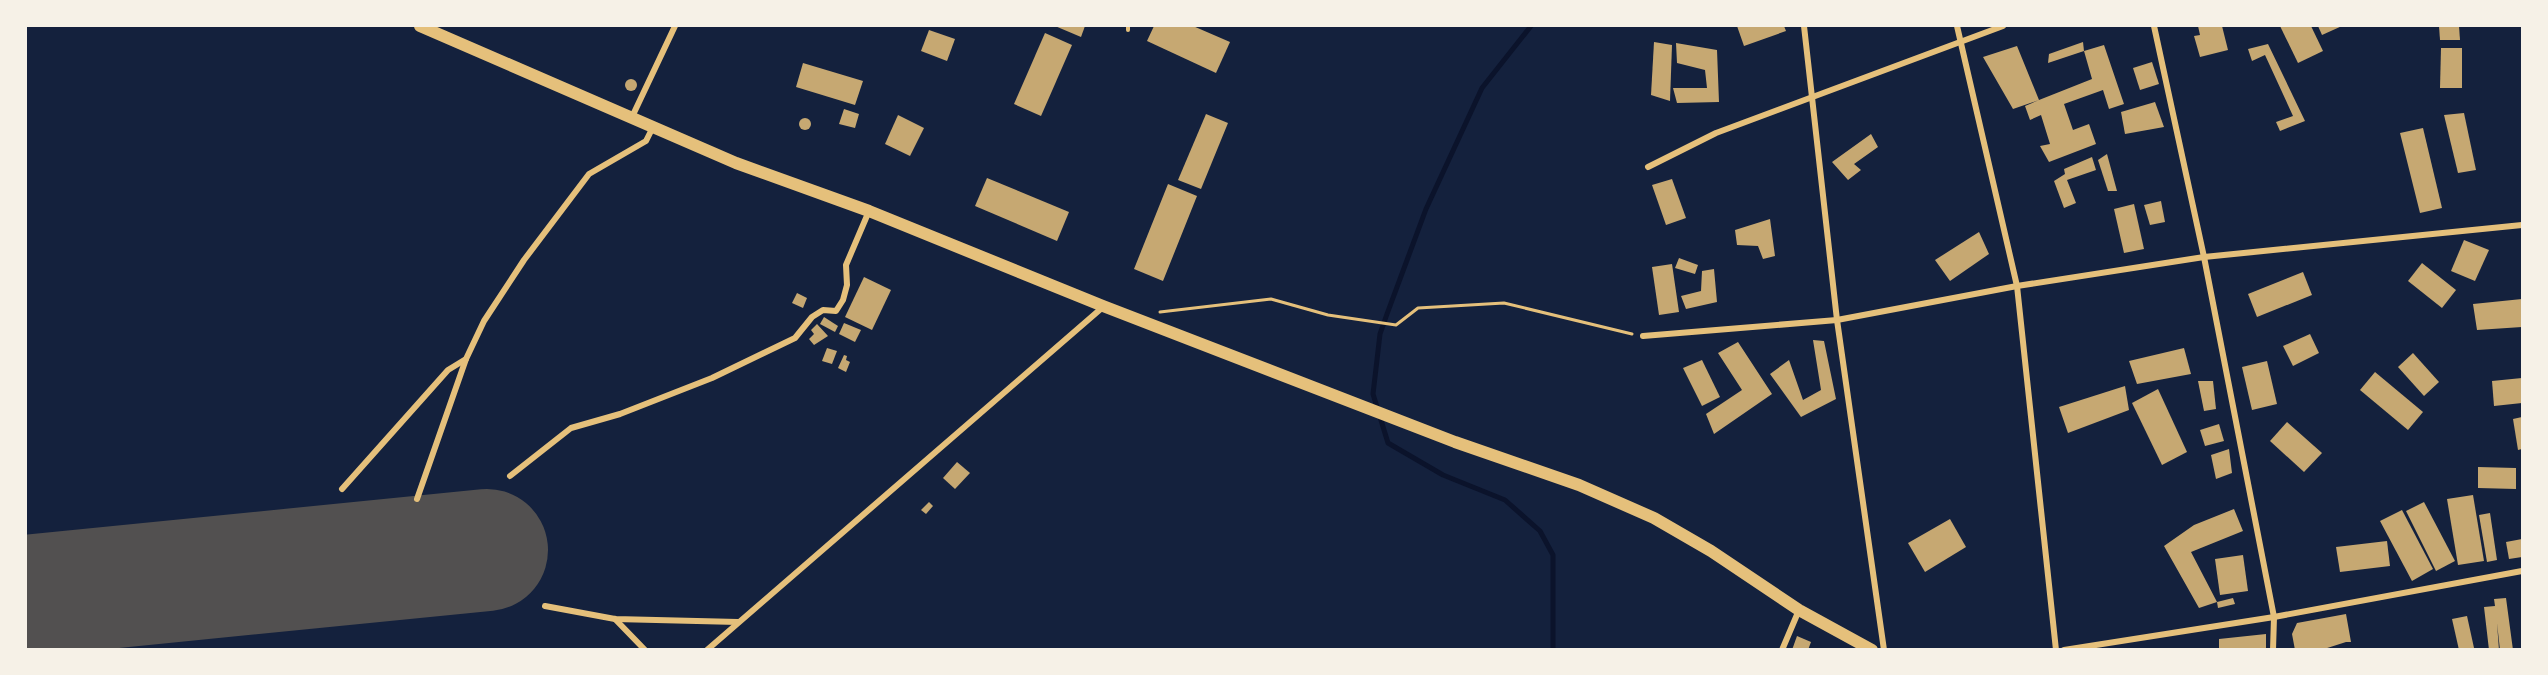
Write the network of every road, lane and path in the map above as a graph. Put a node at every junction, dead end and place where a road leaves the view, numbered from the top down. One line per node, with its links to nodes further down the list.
1 (420, 26): 9 (main road)
2 (675, 26): 9 (street)
3 (1804, 26): 8 (street)
4 (1957, 26): 7 (street)
5 (2003, 26): 7 (street)
6 (2154, 26): 14 (street)
7 (1960, 40): 8 (street); 15 (street)
8 (1813, 98): 11 (street); 18 (street)
9 (632, 117): 10 (main road)
10 (653, 127): 12 (main road); 20 (street)
11 (1648, 167)
12 (869, 211): 16 (main road); 21 (street)
13 (2523, 225): 14 (street)
14 (2204, 256): 15 (street); 27 (street)
15 (2017, 286): 18 (street); 35 (street)
16 (1103, 306): 17 (main road); 29 (street)
17 (1132, 317): 19 (path); 26 (main road)
18 (1837, 320): 19 (street); 34 (street)
19 (1643, 336)
20 (466, 359): 22 (street); 23 (street)
21 (510, 476)
22 (342, 489)
23 (417, 499)
24 (2523, 571): 27 (street)
25 (545, 606): 28 (street)
26 (1798, 610): 32 (street); 33 (main road)
27 (2274, 617): 36 (street); 37 (street)
28 (615, 619): 29 (street); 30 (street)
29 (738, 622): 31 (street)
30 (645, 650)
31 (707, 650)
32 (1782, 650)
33 (1872, 650)
34 (1884, 650)
35 (2056, 650)
36 (2064, 650)
37 (2273, 650)

